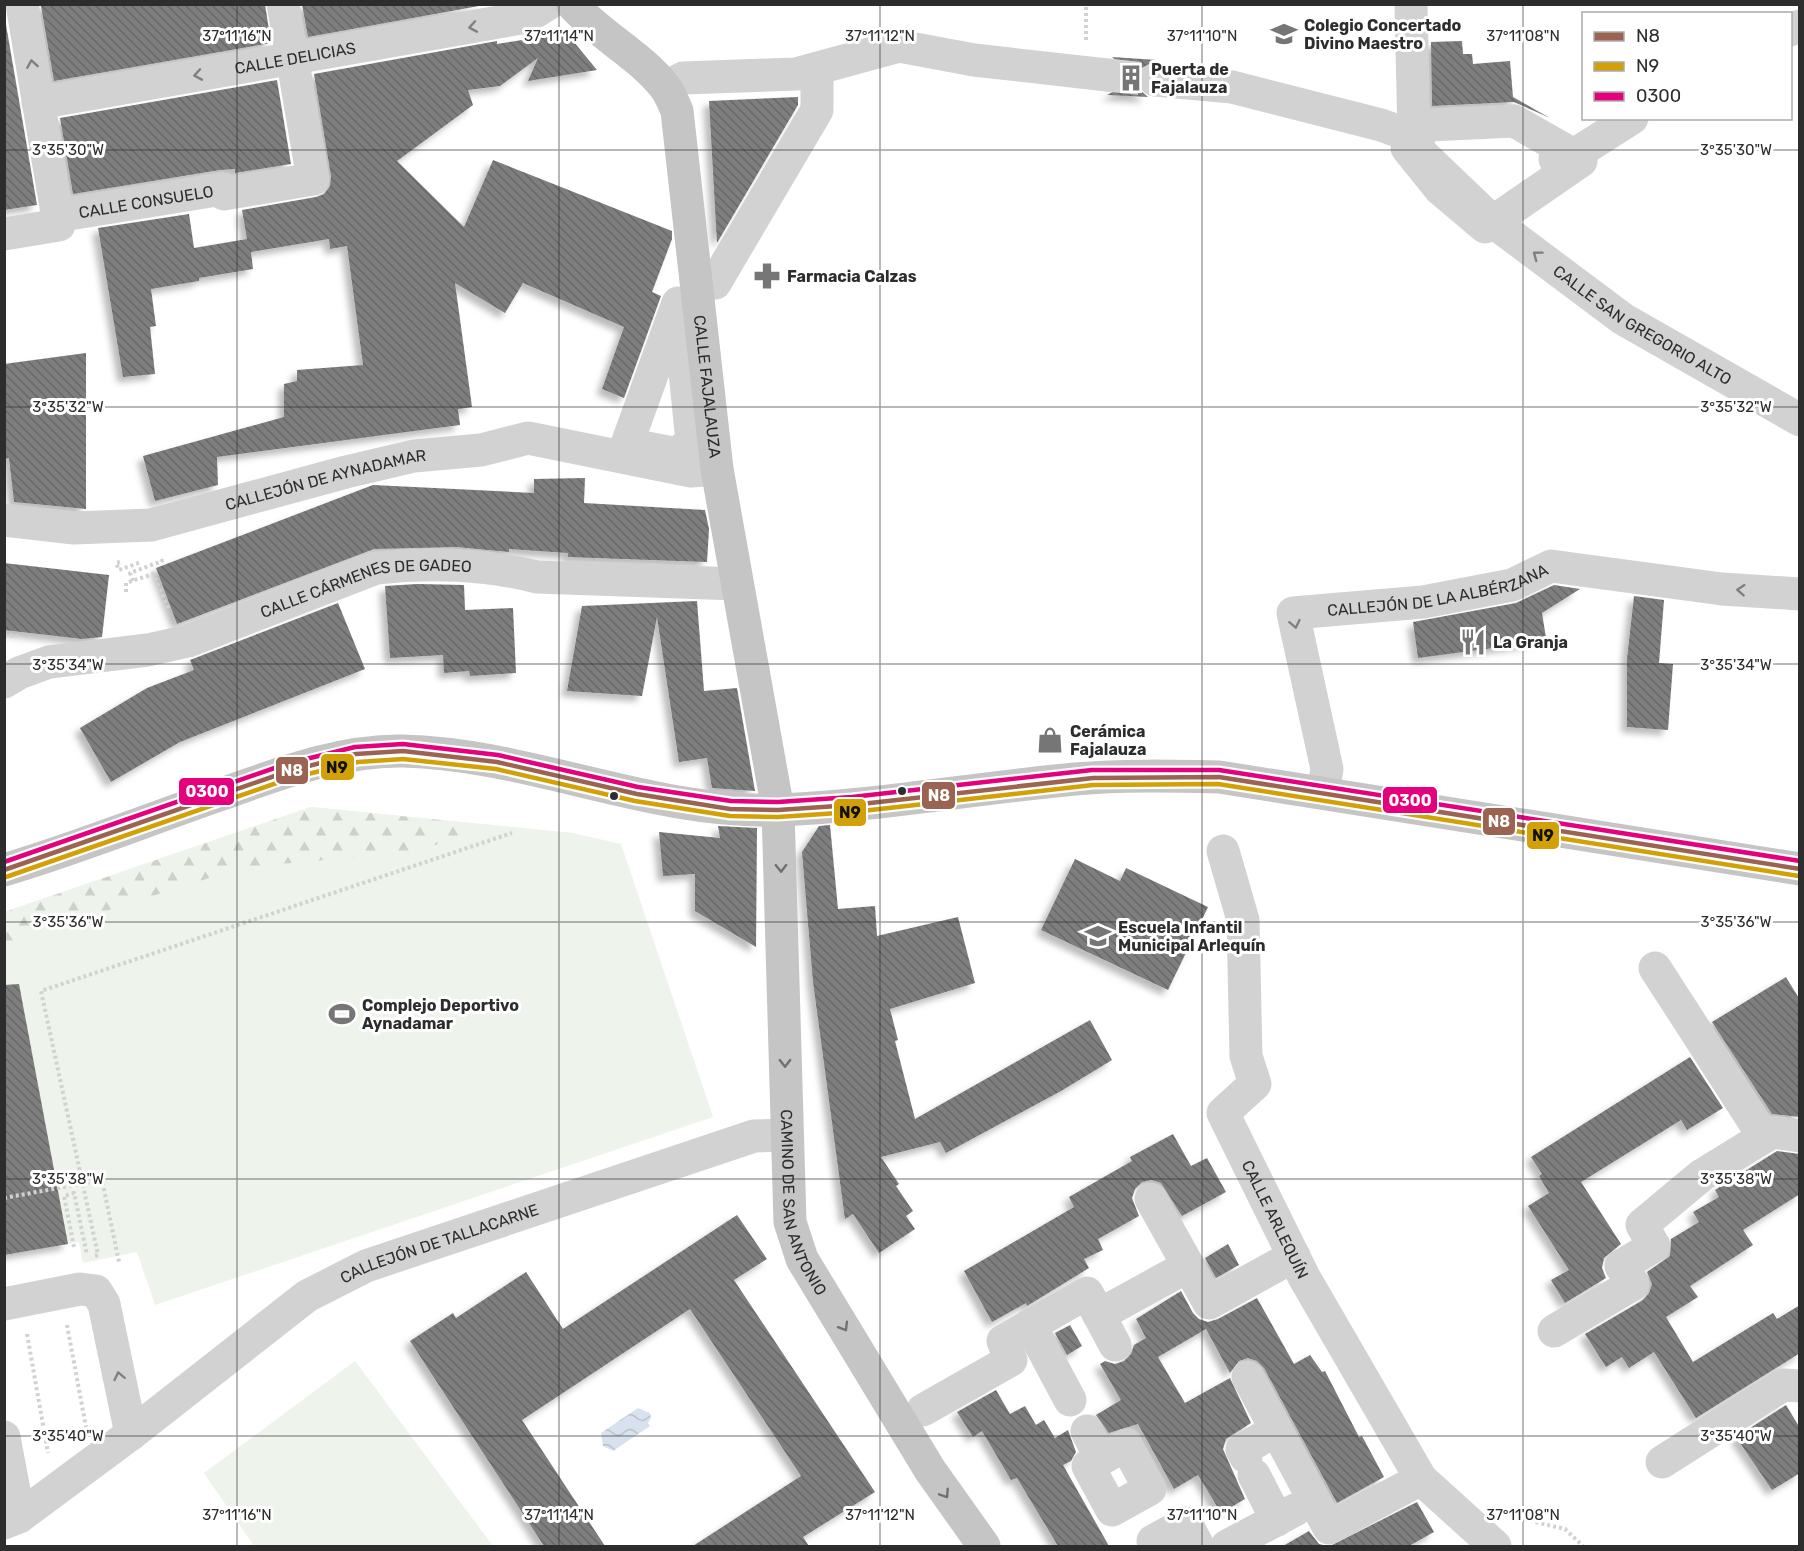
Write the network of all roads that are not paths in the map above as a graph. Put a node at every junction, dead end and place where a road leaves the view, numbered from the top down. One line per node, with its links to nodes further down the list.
1 (22, 4): 11 (street, one-way to 1)
2 (283, 4): 6 (street)
3 (548, 4): 6 (street, CALLE DELICIAS, one-way to 6)
4 (572, 4): 10 (main road, CALLE FAJALAUZA)
5 (1411, 4): 13 (street)
6 (292, 58): 11 (street, CALLE DELICIAS, one-way to 11); 16 (street, CALLE CONSUELO)
7 (817, 70): 8 (street); 10 (street); 18 (street)
8 (1107, 75)
9 (1155, 80): 13 (street)
10 (666, 87): 18 (main road, CALLE FAJALAUZA)
11 (38, 103): 16 (street)
12 (1629, 120): 14 (street)
13 (1414, 137): 14 (street); 15 (street, CALLE SAN GREGORIO ALTO)
14 (1574, 154): 15 (street); 15 (street)
15 (1488, 217): 19 (street, CALLE SAN GREGORIO ALTO, one-way to 15)
16 (64, 220): 17 (street, CALLE CONSUELO)
17 (4, 234)
18 (698, 285): 20 (main road, CALLE FAJALAUZA)
19 (1800, 420)
20 (717, 469): 21 (street, CALLEJÓN DE AYNADAMAR); 22 (main road, CALLE FAJALAUZA)
21 (4, 520)
22 (737, 584): 24 (street, CALLE CÁRMENES DE GADEO); 26 (main road, CALLE FAJALAUZA)
23 (1800, 594): 25 (street, CALLEJÓN DE LA ALBÉRZANA, one-way to 25)
24 (4, 682)
25 (1323, 792): 26 (main road); 28 (main road)
26 (778, 810): 29 (main road); 31 (main road, CAMINO DE SAN ANTONIO, one-way to 31)
27 (1222, 852): 35 (street, CALLE ARLEQUÍN)
28 (1800, 869)
29 (4, 870)
30 (1655, 968): 33 (street)
31 (787, 1135): 47 (street, CALLEJÓN DE TALLACARNE); 54 (main road, CAMINO DE SAN ANTONIO, one-way to 54)
32 (1800, 1136): 33 (street)
33 (1764, 1137): 40 (street)
34 (1151, 1199): 36 (street)
35 (1294, 1256): 36 (street); 51 (street, CALLE ARLEQUÍN)
36 (1188, 1266): 37 (street)
37 (1080, 1313): 39 (street); 41 (street)
38 (15, 1314): 47 (street, one-way to 38)
39 (1030, 1325): 44 (street); 45 (street)
40 (1554, 1331)
41 (1116, 1345)
42 (1248, 1377): 46 (street)
43 (1800, 1386): 50 (street)
44 (1070, 1400)
45 (923, 1410)
46 (1276, 1430): 51 (street); 56 (street)
47 (132, 1434): 52 (street, CALLEJÓN DE TALLACARNE)
48 (4, 1437): 52 (street, CALLEJÓN DE TALLACARNE)
49 (1094, 1445): 53 (street)
50 (1662, 1462)
51 (1420, 1479): 57 (street, CALLE ARLEQUÍN)
52 (12, 1520)
53 (1150, 1523): 55 (street)
54 (984, 1546)
55 (1198, 1546)
56 (1227, 1546)
57 (1495, 1546)

